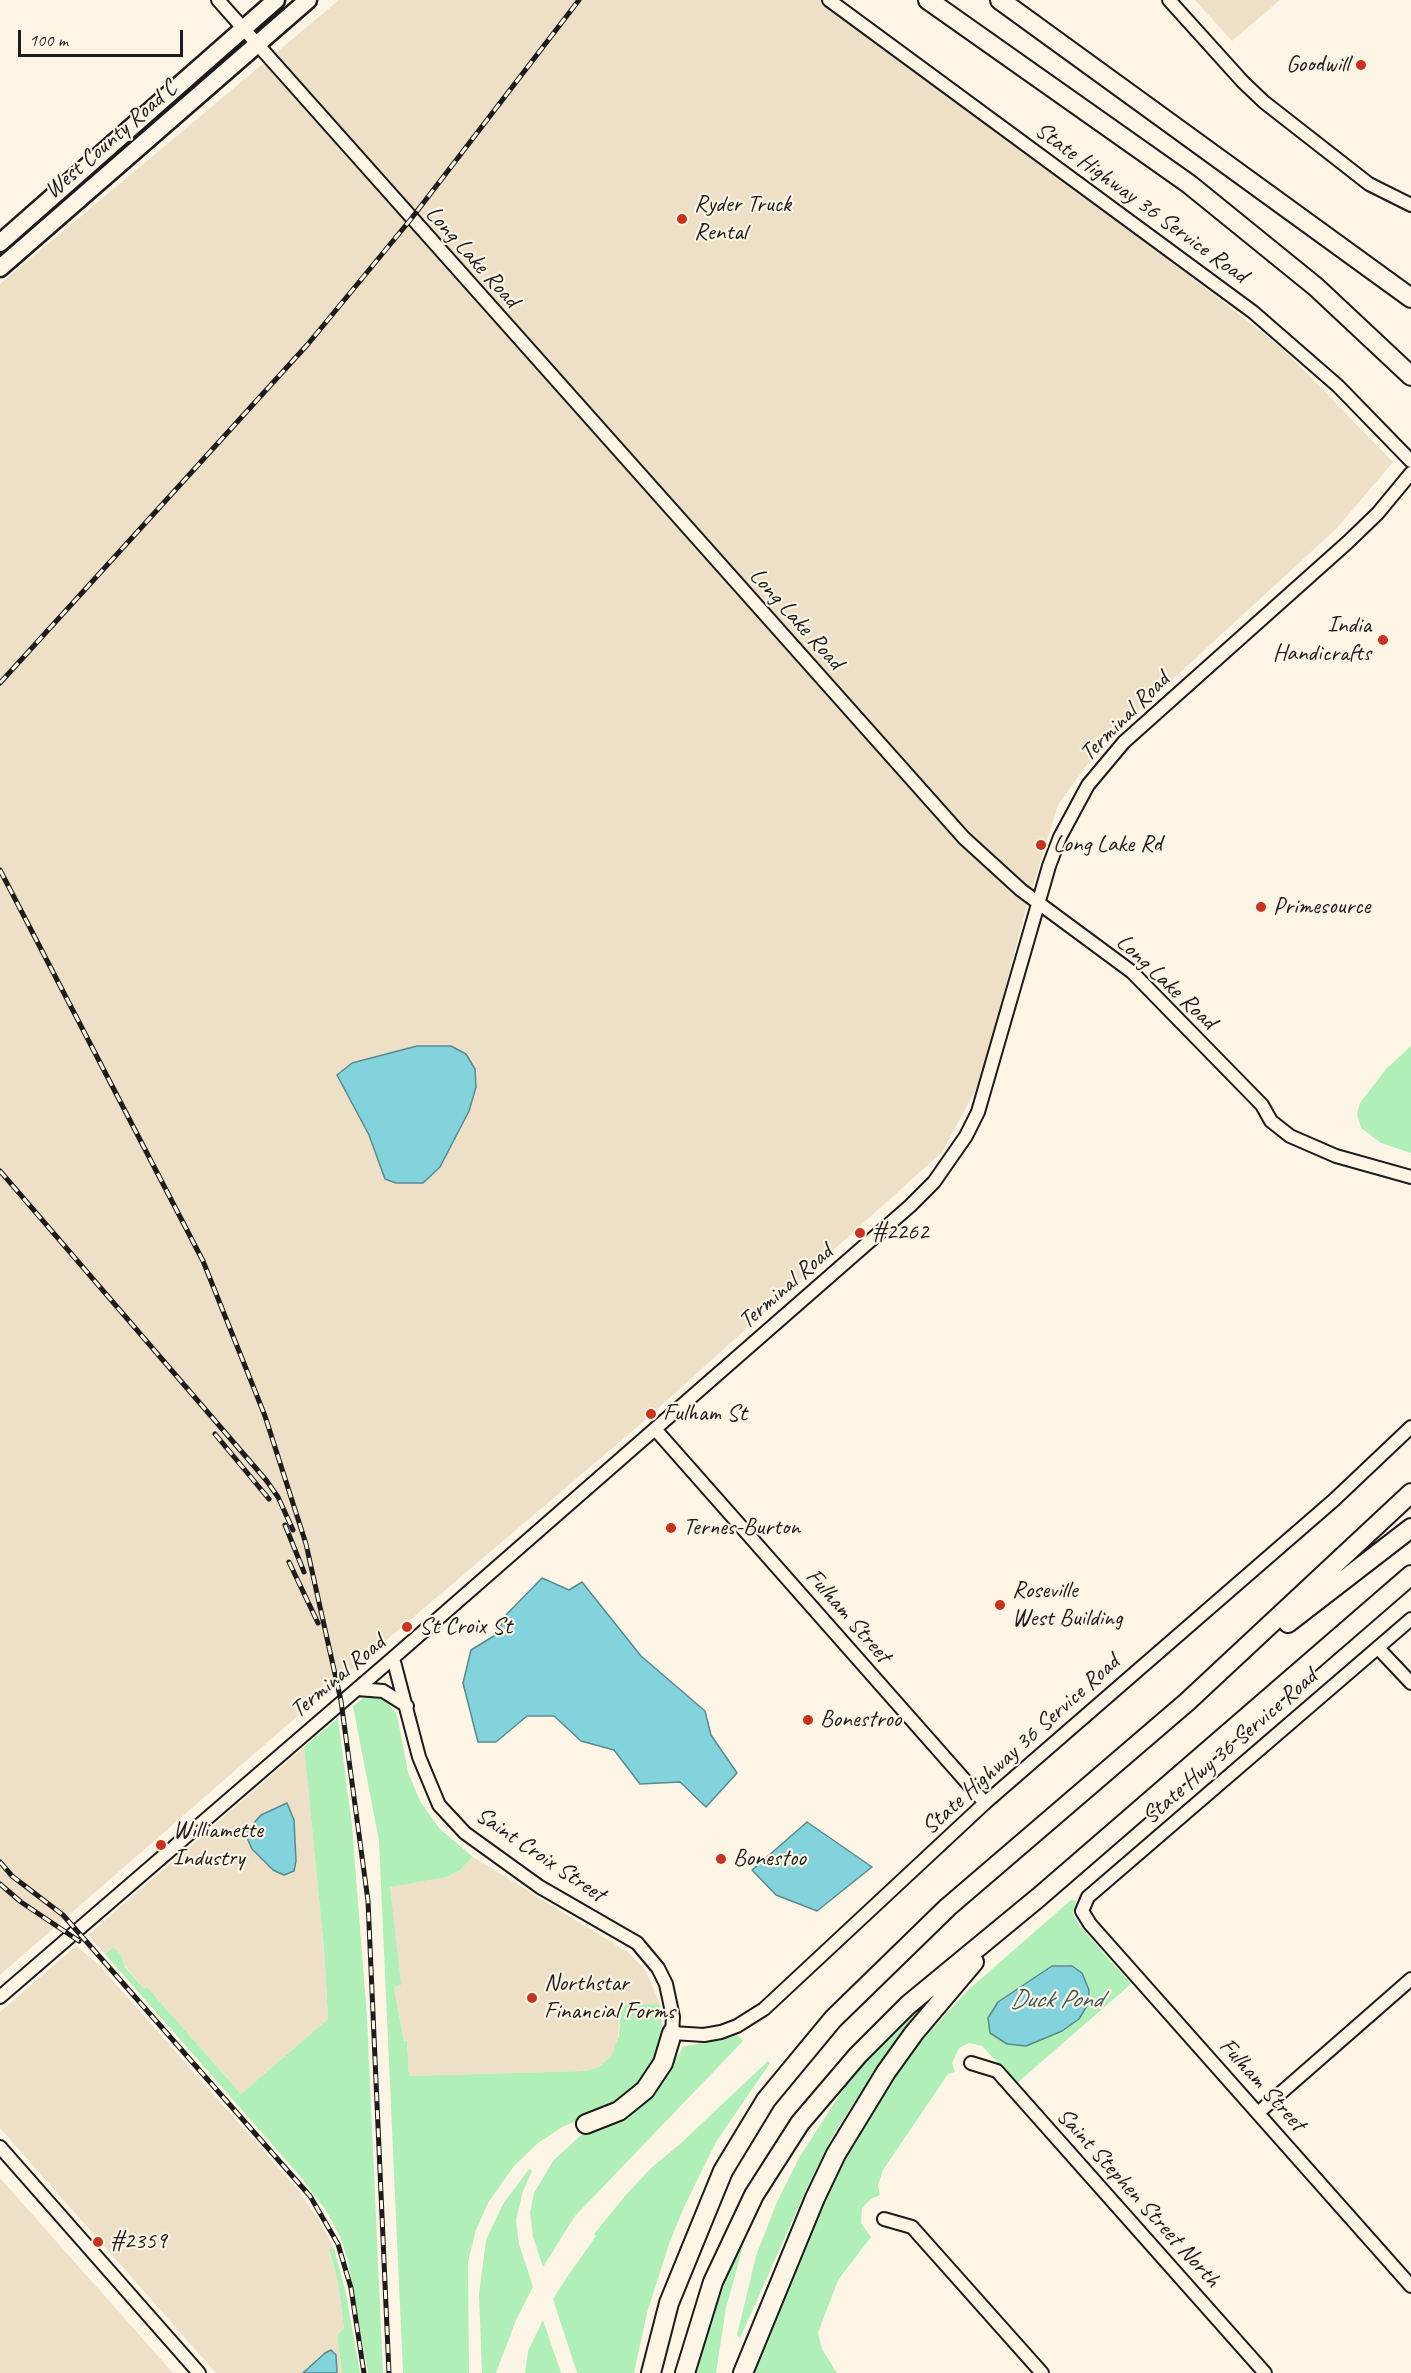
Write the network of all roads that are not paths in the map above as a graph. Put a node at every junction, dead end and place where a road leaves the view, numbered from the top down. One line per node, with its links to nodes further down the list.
1 (218, 0): 8 (street, Long Lake Road)
2 (276, 0): 8 (main road, West County Road C)
3 (308, 0): 9 (main road, West County Road C)
4 (829, 0): 17 (street, State Highway 36 Service Road)
5 (928, 0): 16 (highway)
6 (1000, 0): 11 (highway)
7 (1169, 0): 10 (street)
8 (244, 29): 9 (street, Long Lake Road); 12 (main road, West County Road C)
9 (258, 45): 13 (main road, West County Road C); 19 (street, Long Lake Road)
10 (1411, 205)
11 (1322, 232): 14 (highway); 15 (highway)
12 (0, 243)
13 (0, 268)
14 (1411, 291)
15 (1411, 298)
16 (1411, 376)
17 (1411, 461)
18 (1411, 473): 19 (street, Terminal Road)
19 (1039, 904): 20 (street, Long Lake Road); 22 (street, Terminal Road)
20 (1411, 1177)
21 (1411, 1427): 33 (street, State Highway 36 Service Road)
22 (655, 1429): 28 (street, Terminal Road); 33 (street, Fulham Street)
23 (1411, 1493): 31 (highway)
24 (1411, 1527): 31 (highway)
25 (1411, 1575): 34 (highway)
26 (1411, 1619): 27 (street, State Hwy 36 Service Road)
27 (1378, 1648): 29 (street); 35 (street, State Hwy 36 Service Road)
28 (393, 1658): 30 (street, Terminal Road); 32 (street, Saint Croix Street)
29 (1411, 1683)
30 (357, 1689): 32 (street); 37 (street, Terminal Road)
31 (1187, 1702): 46 (highway)
32 (407, 1706): 38 (street, Saint Croix Street)
33 (986, 1803): 38 (street, State Highway 36 Service Road)
34 (1039, 1897): 47 (highway); 48 (highway)
35 (1082, 1911): 40 (street, Fulham Street)
36 (1411, 1979): 40 (street)
37 (0, 1997)
38 (672, 2033): 41 (highway)
39 (971, 2063): 50 (street, Saint Stephen Street North)
40 (1259, 2112): 44 (street, Fulham Street)
41 (586, 2124)
42 (0, 2147): 45 (street)
43 (884, 2219): 49 (street)
44 (1411, 2286)
45 (200, 2373)
46 (651, 2373)
47 (685, 2373)
48 (743, 2373)
49 (1042, 2373)
50 (1265, 2373)

